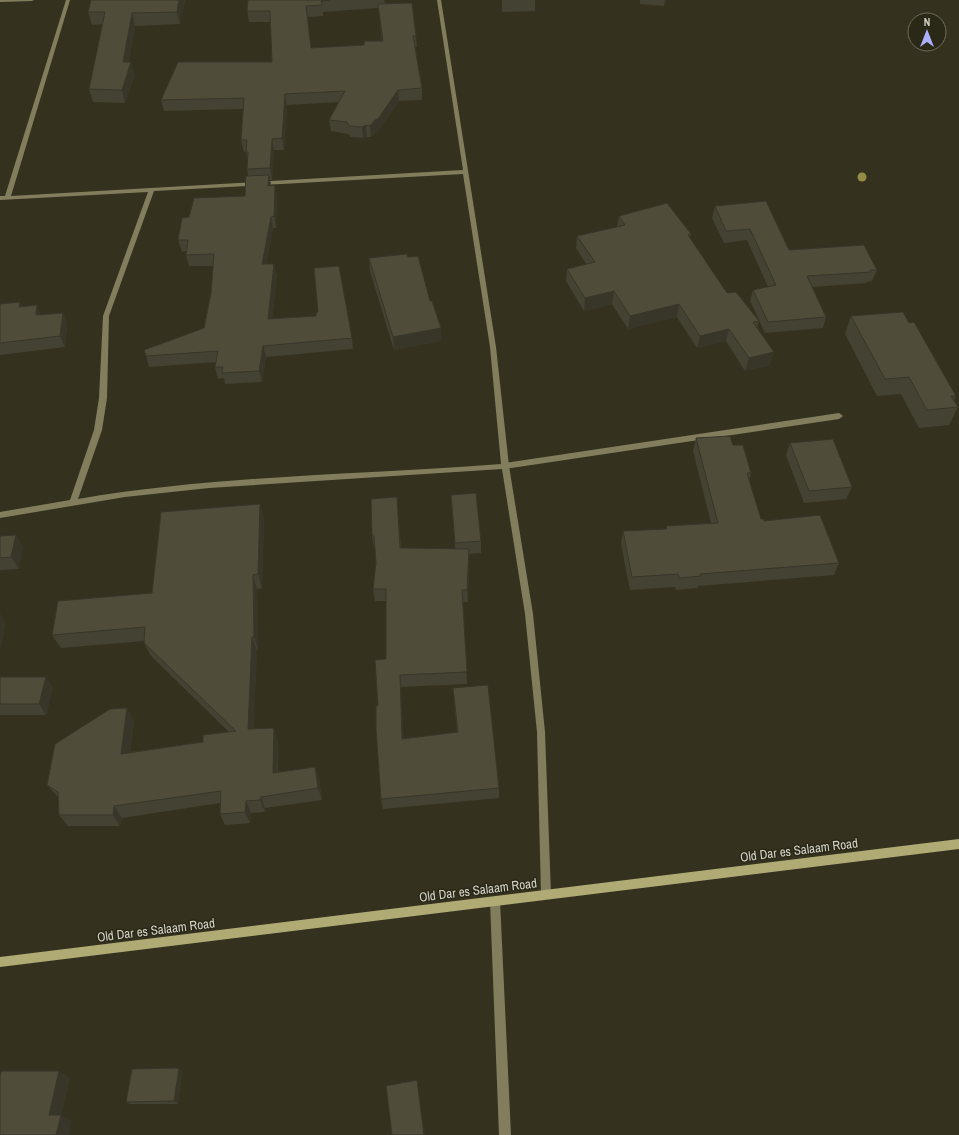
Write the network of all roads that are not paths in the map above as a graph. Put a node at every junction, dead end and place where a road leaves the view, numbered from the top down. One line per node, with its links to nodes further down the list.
1 (32, 0): 4 (street)
2 (68, 0): 7 (street)
3 (439, 0): 5 (street)
4 (0, 1)
5 (466, 172): 6 (street); 10 (street)
6 (151, 190): 7 (street); 11 (street)
7 (8, 197): 8 (street)
8 (0, 198)
9 (839, 416): 10 (street)
10 (505, 466): 11 (street); 14 (street)
11 (73, 503): 12 (street)
12 (0, 515)
13 (959, 844): 14 (main road, Old Dar es Salaam Road)
14 (546, 894): 15 (main road, Old Dar es Salaam Road)
15 (494, 901): 16 (main road, Old Dar es Salaam Road); 17 (street)
16 (0, 962)
17 (505, 1135)

